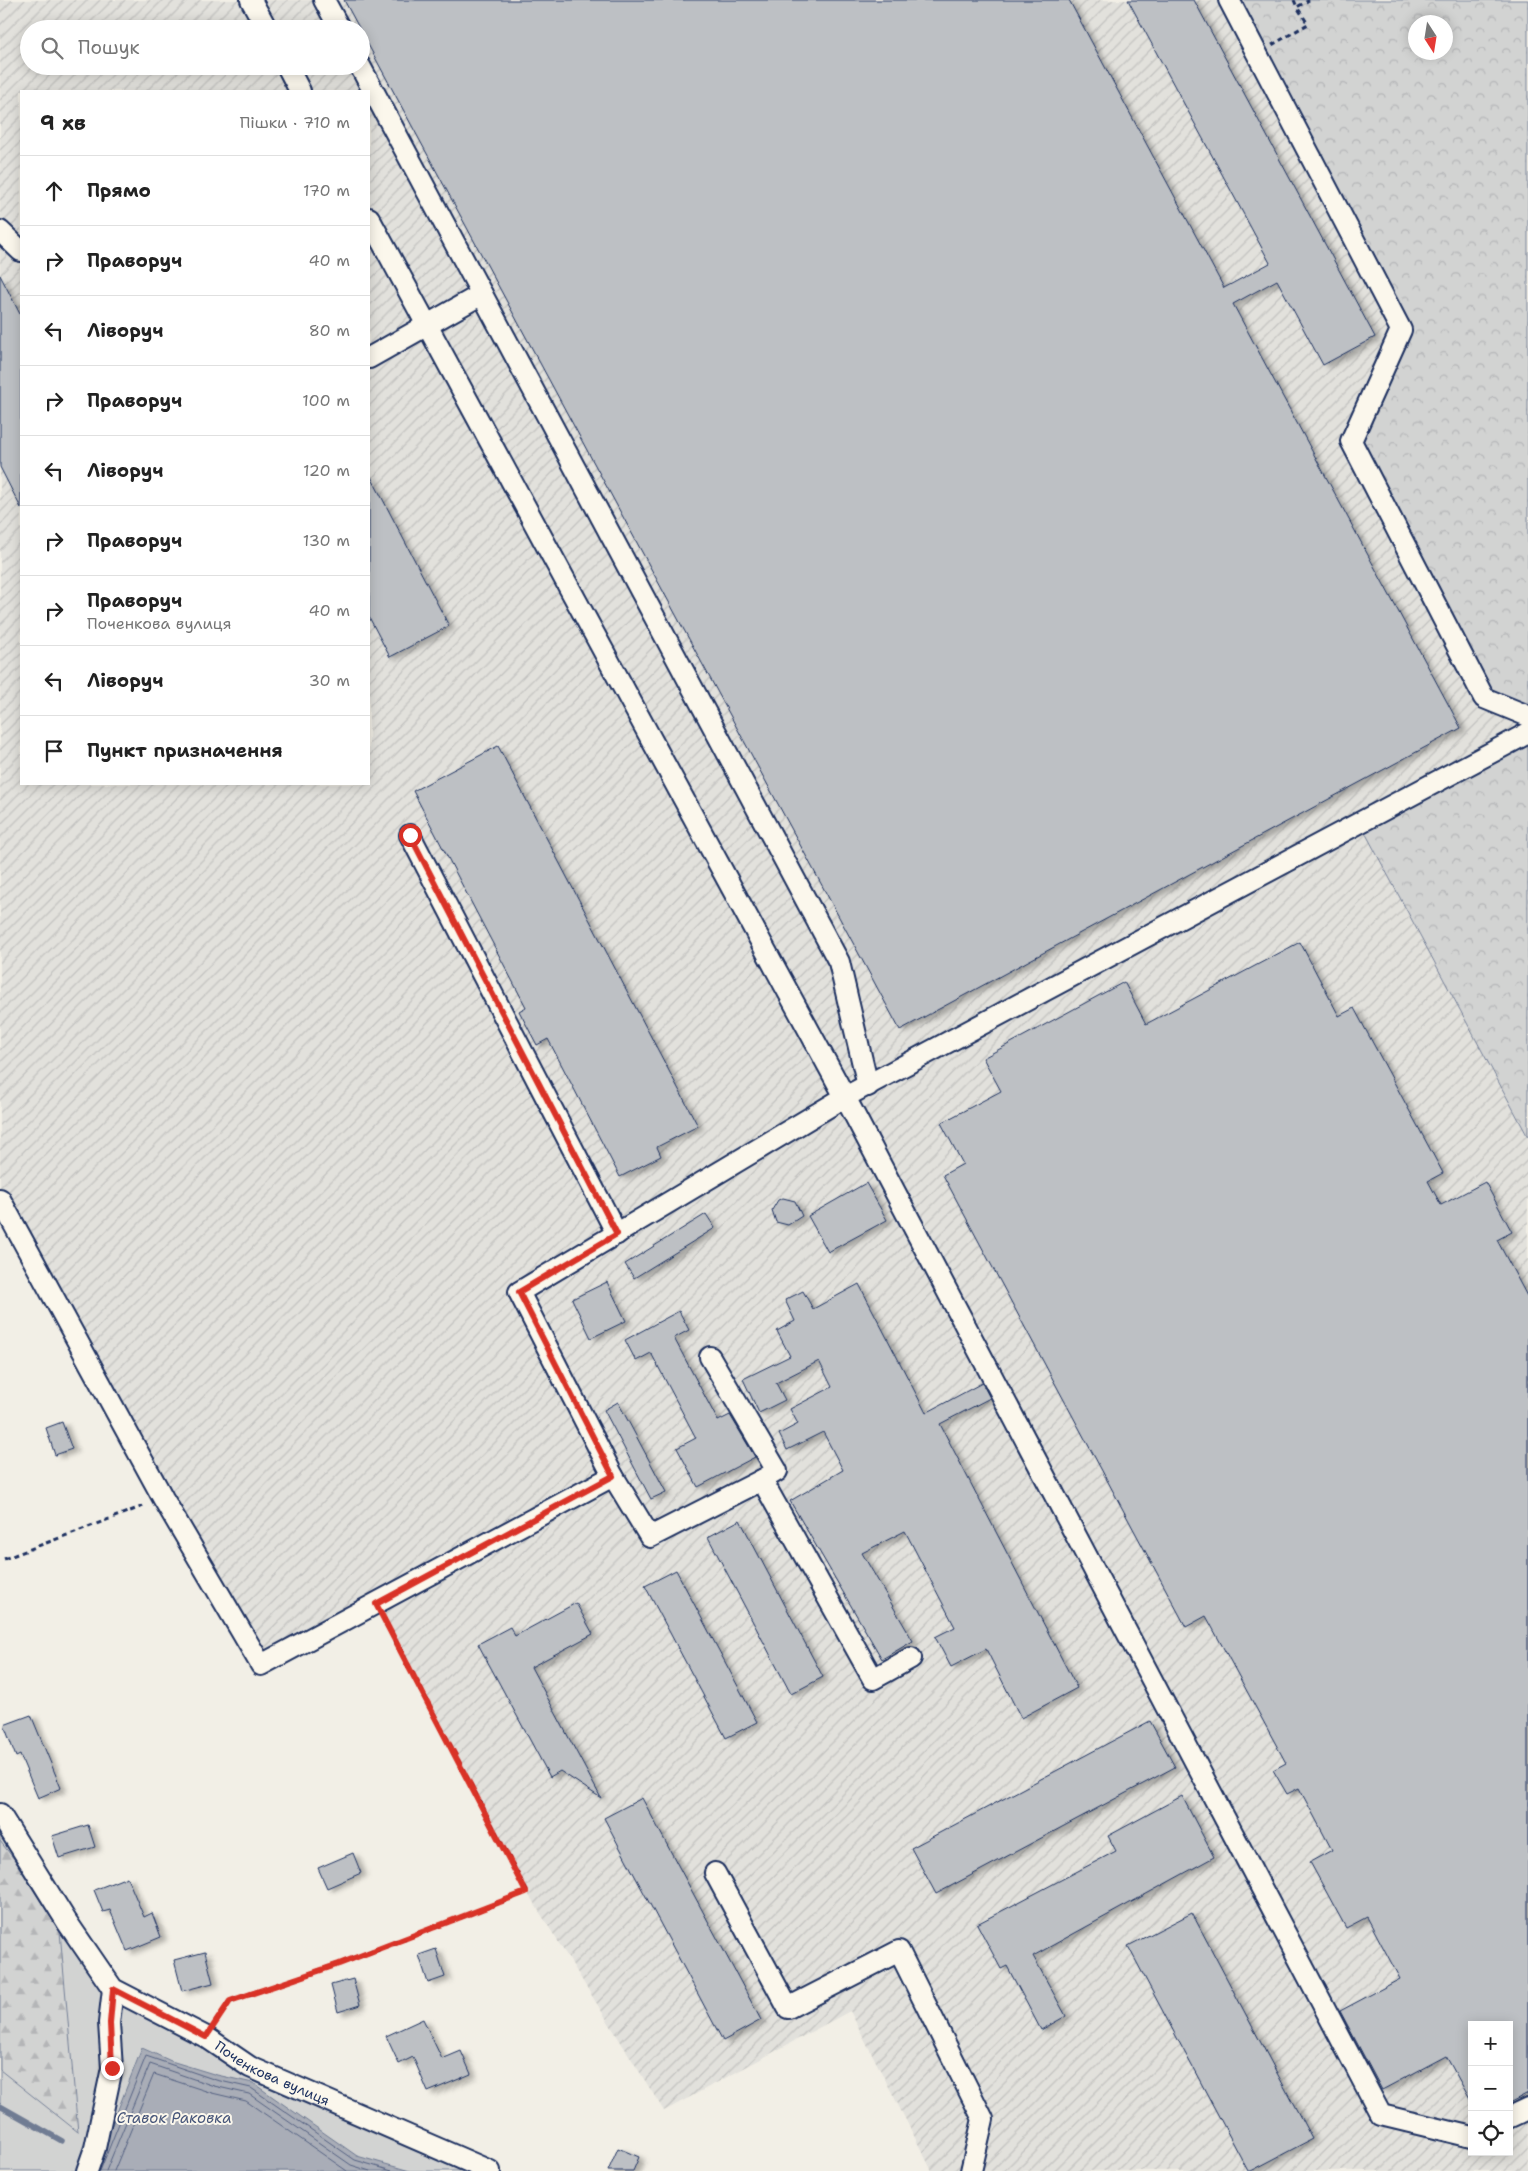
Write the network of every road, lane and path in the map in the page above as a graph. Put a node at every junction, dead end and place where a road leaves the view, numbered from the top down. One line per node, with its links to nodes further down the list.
1 (251, 0): 7 (street)
2 (324, 0): 8 (street)
3 (1229, 0): 9 (street)
4 (1294, 0): 6 (path)
5 (1309, 0): 6 (path)
6 (1298, 6): 9 (path)
7 (261, 20)
8 (335, 20)
9 (1257, 54): 19 (street)
10 (292, 75): 12 (street)
11 (365, 75): 16 (street)
12 (299, 90)
13 (370, 220): 17 (street)
14 (0, 231): 15 (street)
15 (20, 250)
16 (482, 294): 17 (street); 22 (street)
17 (427, 325): 18 (street); 23 (street)
18 (370, 357)
19 (1528, 716)
20 (1528, 733): 22 (street)
21 (410, 835): 25 (street)
22 (868, 1086): 23 (street)
23 (845, 1098): 25 (street); 39 (street)
24 (0, 1199): 29 (street)
25 (617, 1234): 27 (street)
26 (710, 1357): 28 (street)
27 (613, 1476): 28 (street); 31 (street)
28 (762, 1480): 32 (street)
29 (163, 1498): 30 (path); 31 (street)
30 (4, 1559)
31 (376, 1604): 36 (path)
32 (910, 1658)
33 (0, 1814): 35 (street, Поченкова вулиця)
34 (715, 1873): 42 (street)
35 (113, 1989): 36 (street, Поченкова вулиця); 40 (street)
36 (206, 2037): 41 (street, Поченкова вулиця)
37 (1528, 2109): 38 (street)
38 (1513, 2116)
39 (1468, 2136)
40 (87, 2171)
41 (490, 2171)
42 (971, 2171)

